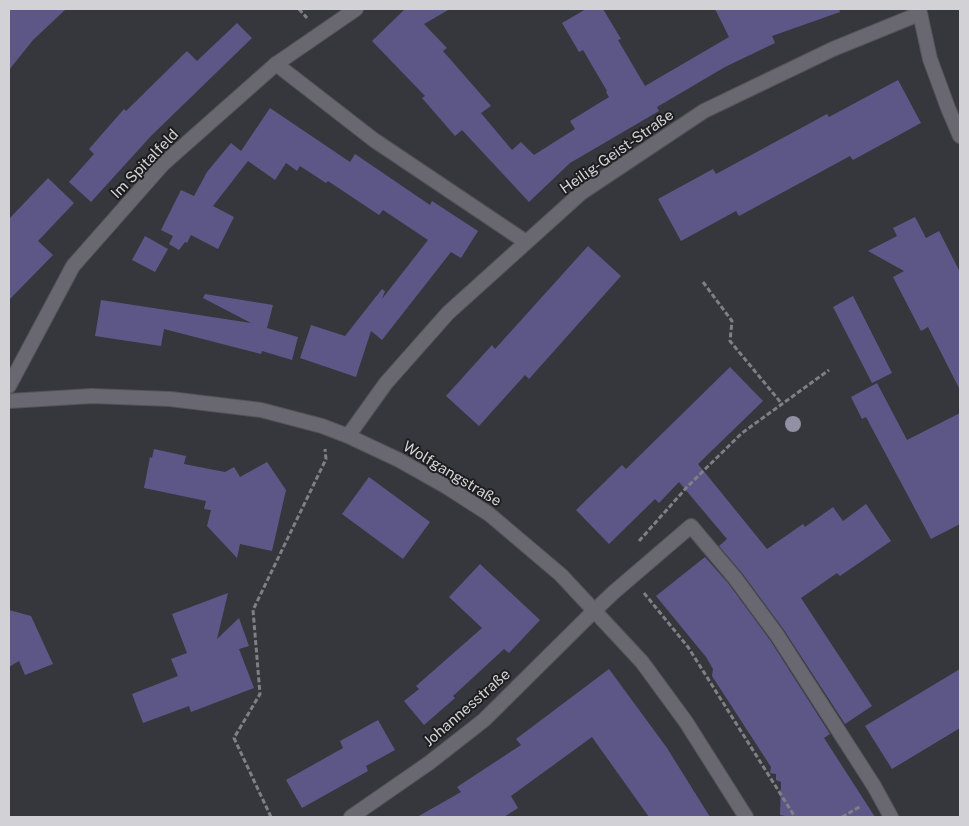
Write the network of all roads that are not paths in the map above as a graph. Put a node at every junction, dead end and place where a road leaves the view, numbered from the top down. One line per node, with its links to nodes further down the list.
1 (356, 9): 3 (street, Im Spitalfeld)
2 (919, 11): 4 (street); 5 (street, Heilig-Geist-Straße)
3 (276, 64): 5 (street); 6 (street, Im Spitalfeld)
4 (960, 136)
5 (526, 242): 8 (street, Heilig-Geist-Straße)
6 (9, 386)
7 (9, 401): 8 (street, Wolfgangstraße)
8 (348, 436): 9 (street, Wolfgangstraße)
9 (594, 611): 10 (street, Johannesstraße); 11 (street, Wolfgangstraße); 12 (street, Johannesstraße)
10 (351, 817)
11 (746, 817)
12 (891, 817)

